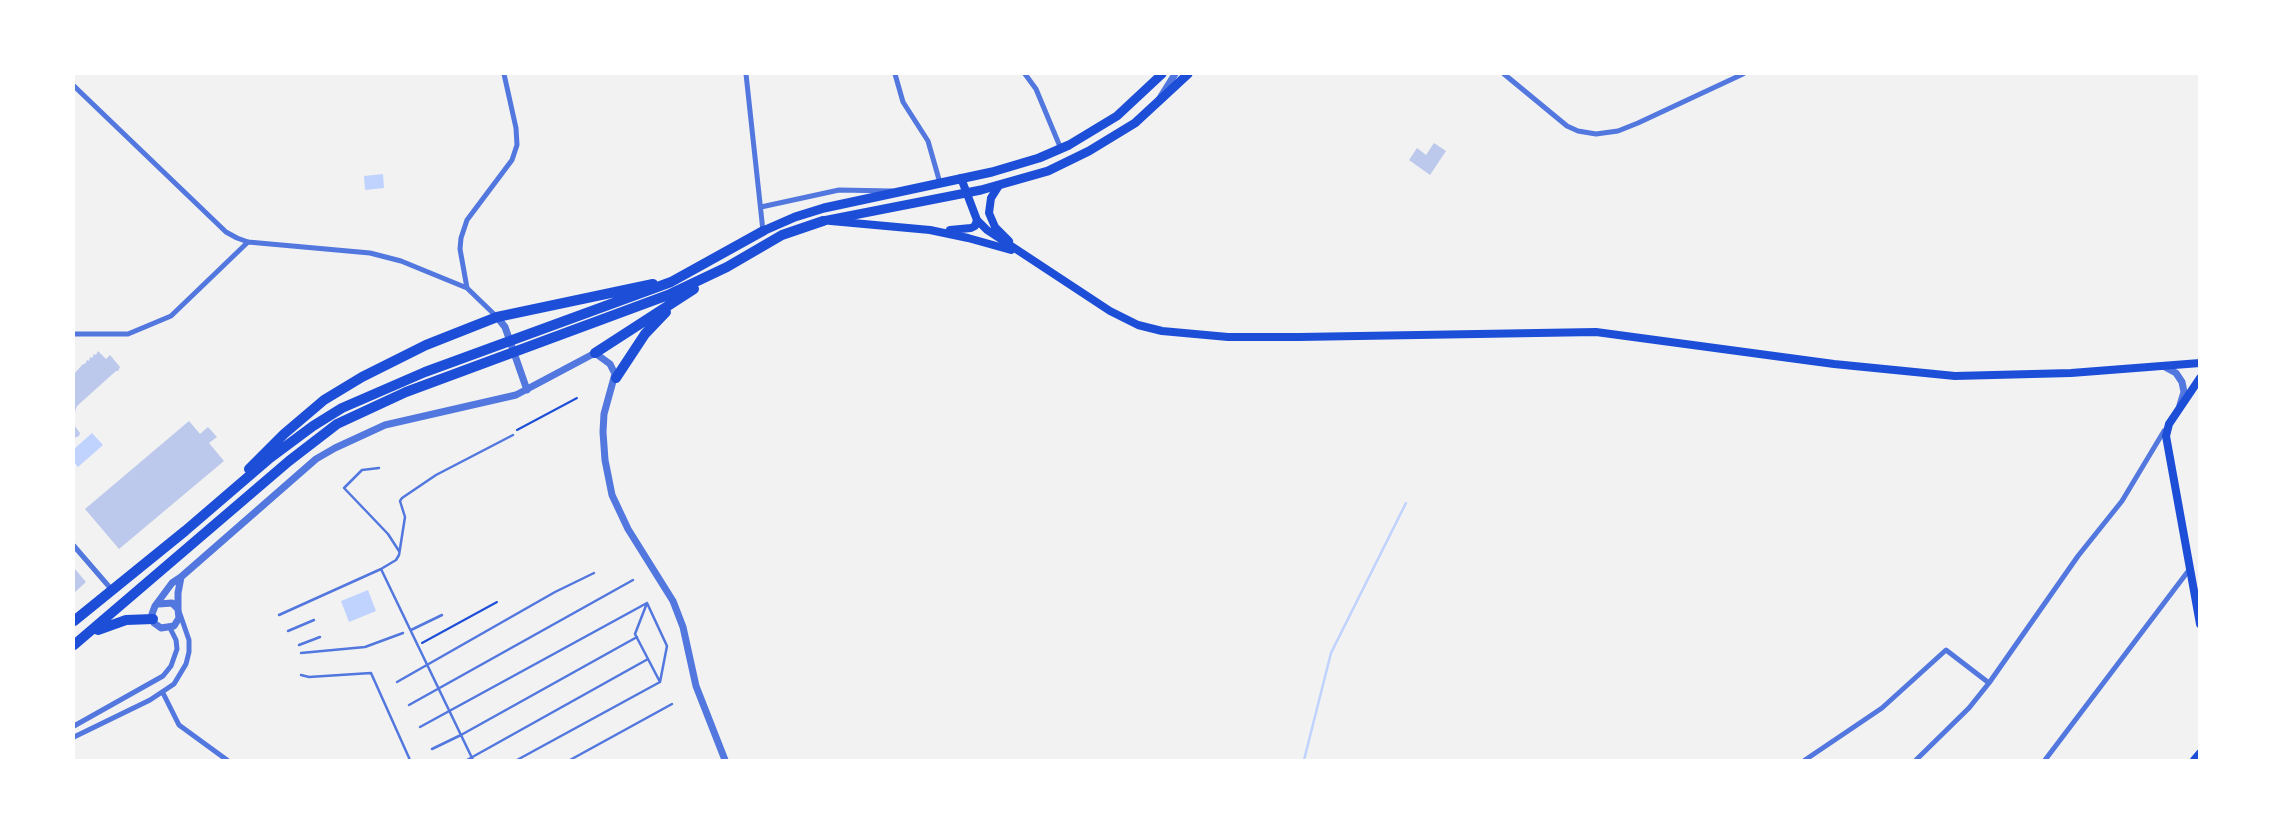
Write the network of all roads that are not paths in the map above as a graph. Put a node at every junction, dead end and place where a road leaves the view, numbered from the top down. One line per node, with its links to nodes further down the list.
1 (504, 74): 27 (street)
2 (746, 74): 18 (street)
3 (895, 74): 14 (street)
4 (1025, 74): 12 (street)
5 (1175, 74): 11 (street)
6 (1188, 74): 11 (main road)
7 (1504, 74): 8 (street)
8 (1743, 74)
9 (1157, 75): 12 (main road)
10 (74, 86): 23 (street)
11 (1156, 104): 15 (main road)
12 (1061, 149): 13 (main road)
13 (961, 178): 14 (main road); 17 (main road)
14 (940, 183): 16 (main road)
15 (998, 187): 17 (main road); 24 (main road)
16 (900, 191): 18 (street); 22 (main road)
17 (967, 193): 19 (main road); 20 (main road)
18 (761, 207): 22 (street)
19 (977, 220): 21 (main road); 24 (main road)
20 (823, 221): 21 (main road); 25 (highway)
21 (930, 230): 24 (main road)
22 (763, 232): 26 (highway)
23 (248, 242): 27 (street); 30 (street)
24 (1021, 253): 33 (main road)
25 (727, 267): 28 (highway); 63 (highway)
26 (681, 278): 29 (highway); 41 (highway)
27 (467, 288): 29 (street)
28 (676, 301): 31 (highway); 34 (highway)
29 (497, 317): 36 (street); 41 (highway)
30 (74, 334)
31 (595, 353): 34 (street); 36 (street)
32 (2200, 363): 33 (main road)
33 (2164, 366): 37 (street)
34 (616, 378): 92 (street)
35 (2200, 378): 37 (main road)
36 (527, 390): 47 (street)
37 (2180, 405): 38 (main road)
38 (2169, 424): 45 (main road); 74 (street)
39 (513, 435): 43 (lane)
40 (379, 468): 43 (lane)
41 (233, 490): 49 (highway)
42 (74, 546): 49 (street)
43 (399, 551): 44 (lane)
44 (381, 569): 53 (lane); 60 (lane)
45 (2189, 570): 58 (main road); 95 (street)
46 (594, 573): 70 (lane)
47 (181, 578): 51 (street); 52 (street)
48 (633, 580): 75 (lane)
49 (112, 590): 57 (highway)
50 (647, 603): 65 (lane); 73 (lane); 79 (lane)
51 (159, 604): 52 (street); 55 (street)
52 (179, 611): 59 (street); 76 (street)
53 (279, 615)
54 (442, 615): 60 (lane)
55 (153, 619): 59 (street); 63 (highway)
56 (314, 620): 61 (lane)
57 (74, 621)
58 (2200, 624)
59 (170, 628): 80 (street)
60 (411, 630): 70 (lane)
61 (288, 631)
62 (403, 633): 68 (lane)
63 (88, 635): 66 (highway)
64 (320, 637): 67 (lane)
65 (637, 637): 69 (lane); 82 (lane)
66 (74, 645)
67 (299, 645)
68 (302, 653)
69 (648, 659): 73 (lane); 86 (lane)
70 (427, 664): 72 (lane); 75 (lane)
71 (301, 676): 88 (lane)
72 (397, 682)
73 (660, 682): 90 (lane)
74 (1989, 683): 93 (street); 94 (street)
75 (439, 688): 78 (lane); 79 (lane)
76 (163, 693): 83 (street); 87 (street)
77 (672, 704): 91 (lane)
78 (409, 705)
79 (450, 712): 81 (lane); 82 (lane)
80 (74, 726)
81 (420, 727)
82 (461, 736): 84 (lane); 86 (lane)
83 (74, 737)
84 (432, 749)
85 (2200, 752): 96 (main road)
86 (473, 759): 89 (lane)
87 (227, 761)
88 (411, 761)
89 (467, 761)
90 (517, 761)
91 (570, 761)
92 (725, 761)
93 (1805, 761)
94 (1916, 761)
95 (2045, 761)
96 (2194, 761)

